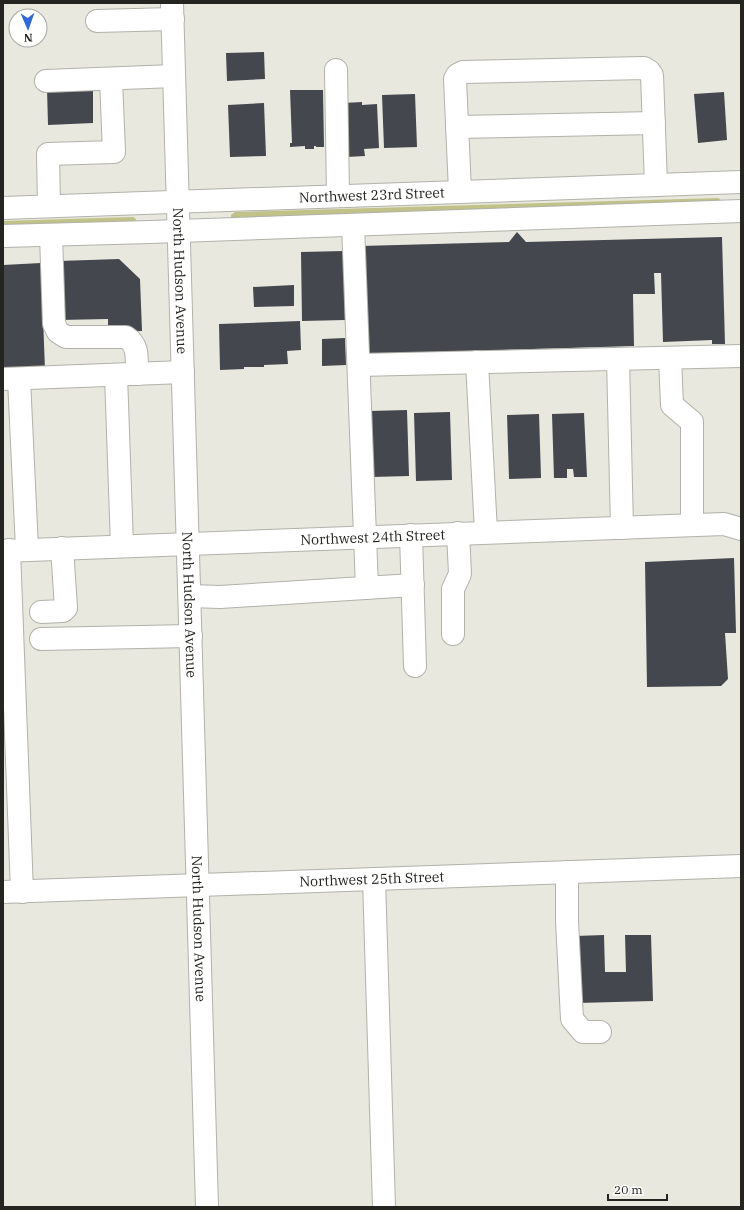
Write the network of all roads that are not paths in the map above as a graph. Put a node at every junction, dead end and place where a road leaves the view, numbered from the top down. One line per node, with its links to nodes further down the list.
1 (172, 11): 2 (street); 4 (street, North Hudson Avenue)
2 (97, 22)
3 (336, 70): 12 (street)
4 (174, 76): 5 (street); 13 (street, North Hudson Avenue)
5 (111, 79): 6 (street); 14 (street)
6 (46, 81)
7 (654, 123): 8 (street); 8 (street); 10 (street)
8 (457, 127): 11 (street)
9 (741, 182): 10 (street, Northwest 23rd Street)
10 (656, 185): 11 (street, Northwest 23rd Street)
11 (460, 192): 12 (street, Northwest 23rd Street)
12 (338, 195): 13 (street, Northwest 23rd Street)
13 (178, 201): 14 (street, Northwest 23rd Street); 18 (street, North Hudson Avenue)
14 (50, 206): 15 (street, Northwest 23rd Street)
15 (3, 208)
16 (741, 211): 17 (street)
17 (353, 225): 18 (street); 25 (street)
18 (179, 231): 19 (street); 26 (street, North Hudson Avenue)
19 (51, 235): 20 (street); 27 (street)
20 (3, 236)
21 (741, 356): 22 (street)
22 (670, 358): 23 (street); 29 (street)
23 (618, 359): 24 (street); 30 (street)
24 (477, 362): 25 (street); 32 (street)
25 (359, 365): 35 (street)
26 (183, 372): 27 (street); 36 (street, North Hudson Avenue)
27 (127, 375): 28 (street); 37 (street)
28 (11, 379): 39 (street)
29 (692, 525): 30 (street, Northwest 24th Street); 31 (street, Northwest 24th Street)
30 (622, 528): 32 (street, Northwest 24th Street)
31 (741, 529)
32 (486, 532): 33 (street, Northwest 24th Street)
33 (458, 533): 34 (street, Northwest 24th Street); 44 (street)
34 (411, 535): 35 (street, Northwest 24th Street); 40 (street)
35 (366, 537): 36 (street, Northwest 24th Street); 41 (street)
36 (188, 543): 37 (street, Northwest 24th Street); 42 (street, North Hudson Avenue)
37 (122, 546): 38 (street, Northwest 24th Street)
38 (62, 548): 39 (street, Northwest 24th Street); 43 (street)
39 (13, 550): 52 (street)
40 (413, 585): 41 (street); 47 (street)
41 (367, 588): 42 (street)
42 (190, 596): 45 (street, North Hudson Avenue)
43 (41, 612)
44 (453, 634)
45 (191, 636): 46 (street); 51 (street, North Hudson Avenue)
46 (40, 639)
47 (415, 666)
48 (741, 866): 49 (street, Northwest 25th Street)
49 (566, 872): 50 (street, Northwest 25th Street); 53 (street)
50 (374, 879): 51 (street, Northwest 25th Street); 55 (street)
51 (198, 885): 52 (street, Northwest 25th Street); 54 (street, North Hudson Avenue)
52 (12, 892)
53 (600, 1032)
54 (207, 1207)
55 (384, 1207)

